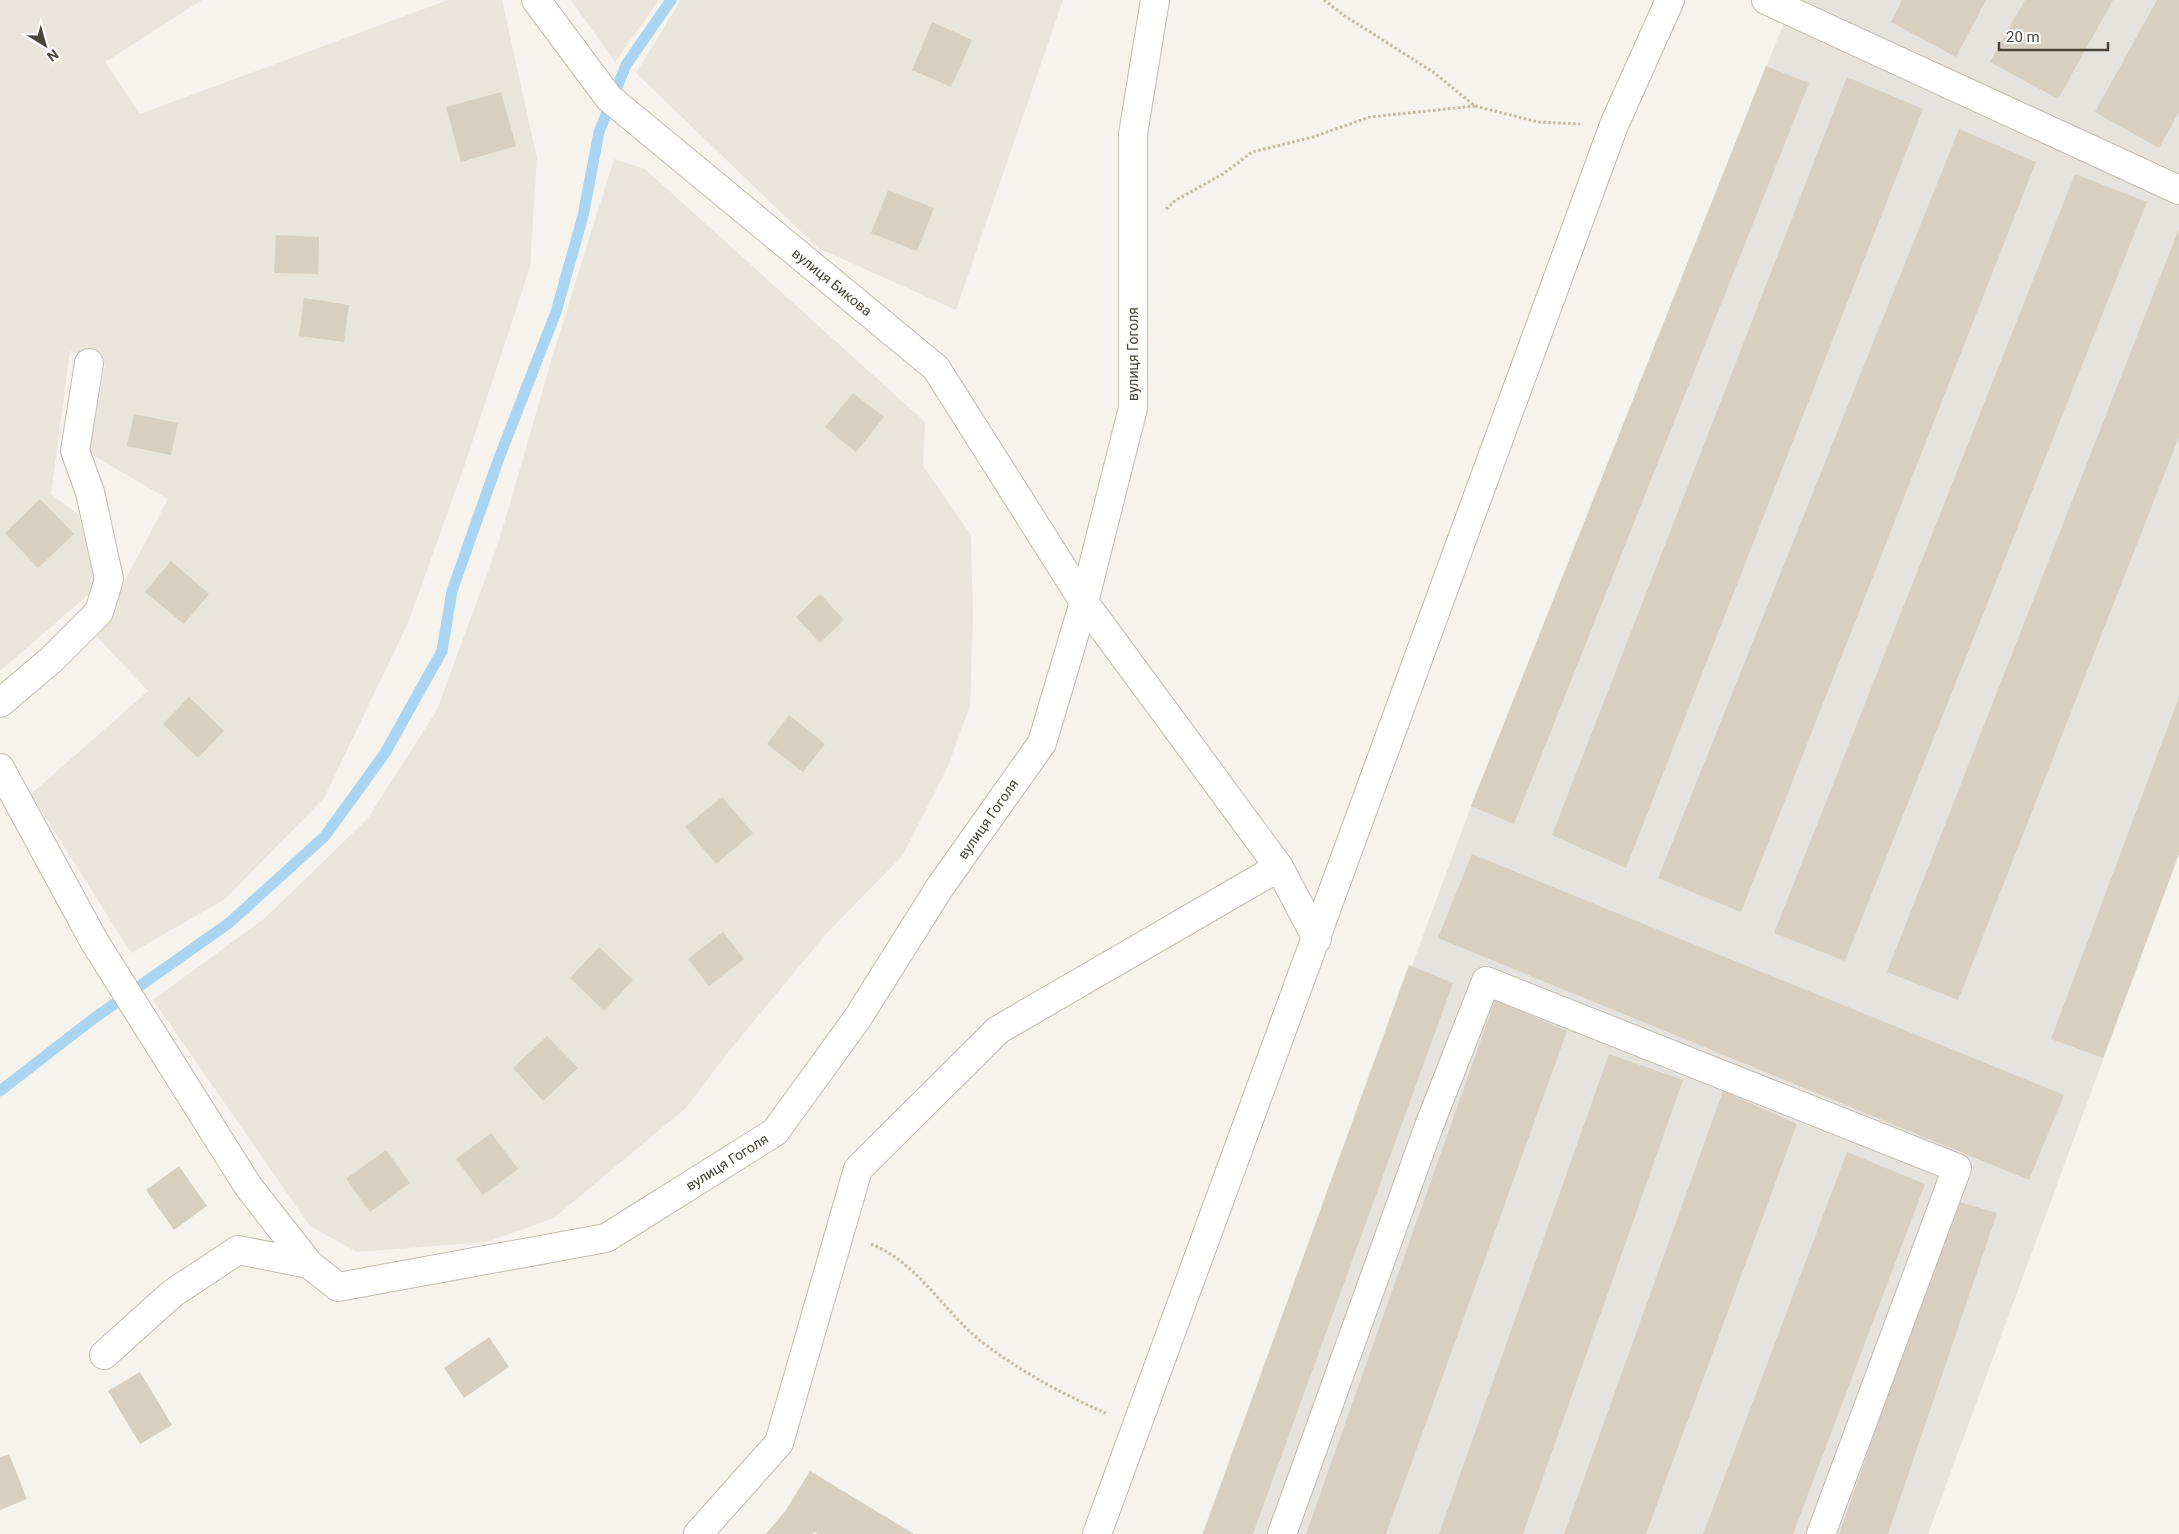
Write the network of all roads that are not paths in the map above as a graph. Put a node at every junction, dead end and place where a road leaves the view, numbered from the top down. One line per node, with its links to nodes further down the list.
1 (536, 0): 7 (street, вулиця Бикова)
2 (1155, 0): 7 (street, вулиця Гоголя)
3 (1670, 0): 11 (street)
4 (1766, 0): 5 (street)
5 (2179, 190)
6 (89, 363): 8 (street)
7 (1084, 602): 10 (street, вулиця Бикова); 12 (street, вулиця Гоголя)
8 (0, 703)
9 (0, 768): 12 (street)
10 (1279, 867): 11 (street, вулиця Бикова); 14 (street)
11 (1317, 939): 15 (street)
12 (309, 1264): 13 (street)
13 (104, 1355)
14 (698, 1534)
15 (1097, 1534)
16 (1282, 1534): 17 (street)
17 (1821, 1534)

